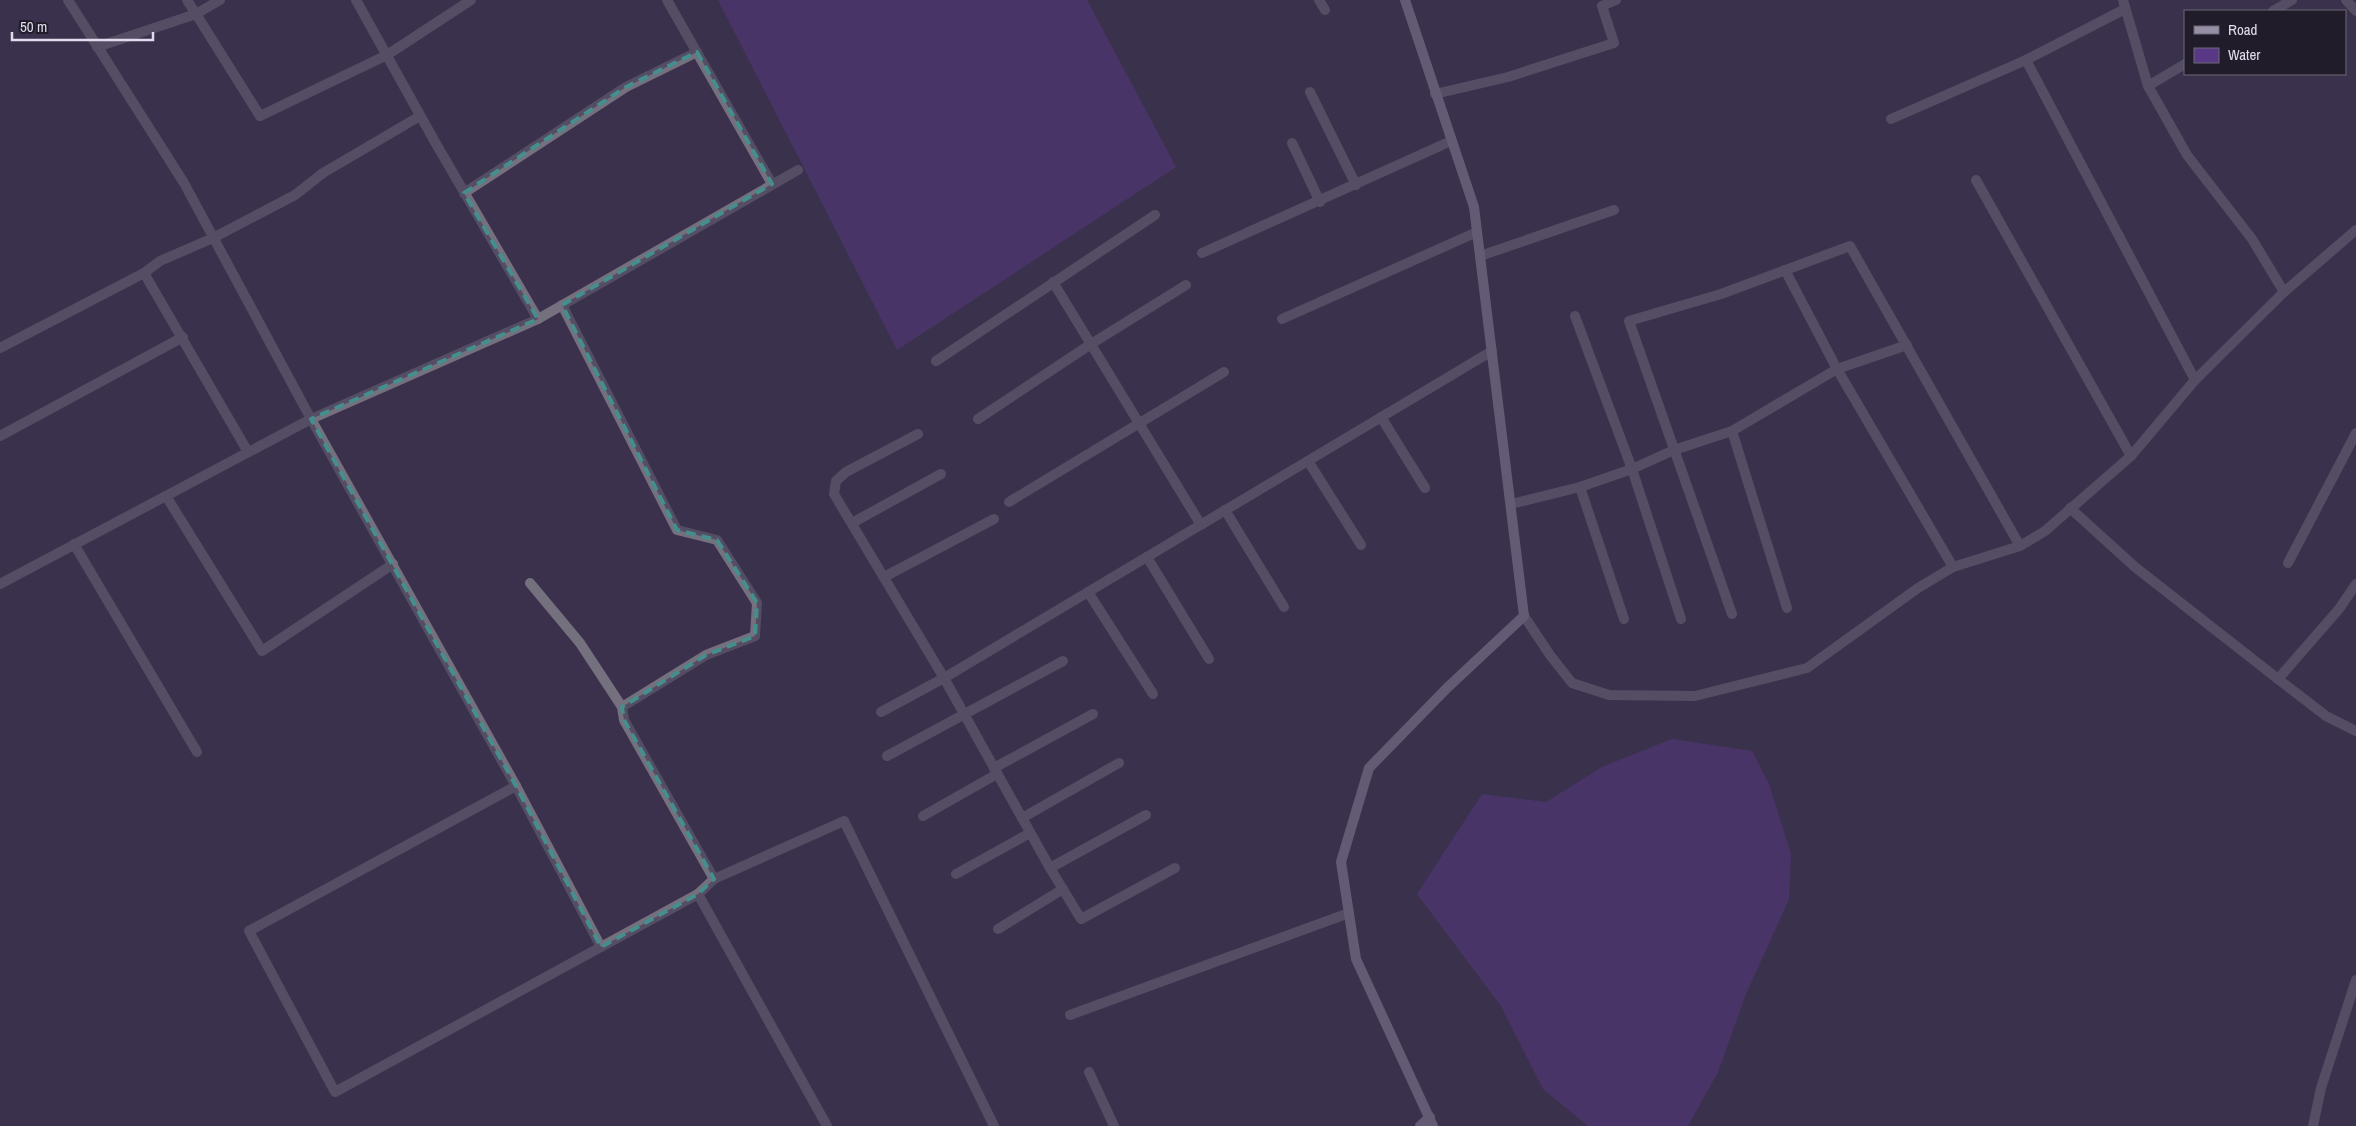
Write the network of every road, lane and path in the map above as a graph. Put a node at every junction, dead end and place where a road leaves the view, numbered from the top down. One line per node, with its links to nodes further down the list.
1 (68, 0): 17 (street)
2 (187, 0): 16 (street)
3 (220, 0): 16 (street)
4 (356, 0): 19 (street)
5 (470, 0): 19 (street)
6 (666, 0): 18 (street)
7 (1319, 0): 13 (street)
8 (1406, 0): 24 (street)
9 (1616, 0): 24 (street)
10 (2292, 0): 14 (street)
11 (2346, 0): 15 (street)
12 (2124, 5): 20 (street); 22 (street)
13 (1325, 10)
14 (2275, 10)
15 (2356, 11)
16 (196, 14): 17 (street); 19 (street)
17 (97, 47): 39 (street)
18 (697, 52): 31 (street); 33 (street)
19 (387, 55): 25 (street)
20 (2026, 60): 26 (street); 59 (street)
21 (2184, 65): 22 (street)
22 (2148, 86): 46 (street)
23 (1310, 92): 32 (street)
24 (1435, 94): 27 (street)
25 (420, 116): 33 (street); 39 (street)
26 (1891, 119)
27 (1452, 140): 32 (street); 38 (street)
28 (1292, 143): 34 (street)
29 (798, 170): 31 (street)
30 (1976, 180): 70 (street)
31 (772, 184): 47 (street)
32 (1356, 185): 34 (street)
33 (464, 193): 49 (street)
34 (1320, 202): 40 (street)
35 (1614, 210): 41 (street)
36 (1155, 215): 44 (street)
37 (2356, 230): 46 (street)
38 (1477, 232): 41 (street); 50 (street)
39 (213, 238): 43 (street); 61 (street)
40 (1202, 253)
41 (1480, 256): 55 (street)
42 (1785, 270): 53 (street); 57 (street); 68 (street)
43 (144, 273): 51 (street); 54 (street)
44 (1053, 282): 52 (street); 56 (street)
45 (1186, 285): 52 (street)
46 (2284, 292): 59 (street)
47 (562, 305): 49 (street); 107 (street)
48 (1575, 316): 72 (street)
49 (538, 319): 61 (street)
50 (1282, 319)
51 (183, 337): 67 (street); 69 (street)
52 (1091, 344): 62 (street); 63 (street)
53 (1907, 345): 57 (street); 86 (street)
54 (0, 348)
55 (1492, 351): 60 (street); 78 (street)
56 (936, 361)
57 (1837, 369): 64 (street); 90 (street)
58 (1224, 372): 63 (street)
59 (2196, 380): 70 (street)
60 (1381, 417): 71 (street); 75 (street)
61 (311, 419): 69 (street); 89 (street)
62 (978, 419)
63 (1139, 424): 77 (street); 83 (street)
64 (1732, 431): 68 (street); 97 (street)
65 (918, 434): 82 (street)
66 (2356, 434): 88 (street)
67 (0, 436)
68 (1674, 450): 72 (street); 98 (street)
69 (248, 452): 76 (street)
70 (2131, 456): 79 (street)
71 (1308, 461): 80 (street); 85 (street)
72 (1632, 469): 74 (street); 101 (street)
73 (941, 474): 82 (street)
74 (1580, 487): 78 (street); 100 (street)
75 (1425, 488)
76 (166, 496): 84 (street); 89 (street)
77 (1010, 502)
78 (1511, 504): 99 (street)
79 (2070, 508): 86 (street); 105 (street)
80 (1225, 510): 83 (street); 96 (street)
81 (994, 519): 91 (street)
82 (852, 522): 91 (street)
83 (1201, 524): 87 (street)
84 (74, 544): 93 (street); 112 (street)
85 (1360, 545)
86 (2020, 546): 90 (street)
87 (1146, 557): 95 (street); 102 (street)
88 (2288, 563)
89 (392, 564): 116 (street)
90 (1953, 567): 99 (street)
91 (884, 577): 104 (street)
92 (530, 583): 107 (street)
93 (0, 584)
94 (2356, 584): 105 (street)
95 (1088, 592): 104 (street); 106 (street)
96 (1284, 607)
97 (1787, 608)
98 (1732, 614)
99 (1524, 616): 127 (street)
100 (1624, 619)
101 (1681, 619)
102 (1209, 659)
103 (1063, 661): 110 (street)
104 (944, 678): 108 (street); 110 (street)
105 (2278, 679): 111 (street)
106 (1153, 694)
107 (622, 707): 124 (street)
108 (881, 712)
109 (1093, 714): 115 (street)
110 (964, 715): 113 (street); 115 (street)
111 (2356, 731)
112 (197, 752)
113 (887, 756)
114 (1119, 763): 119 (street)
115 (996, 771): 118 (street); 119 (street)
116 (516, 786): 129 (street); 129 (street)
117 (1146, 815): 121 (street)
118 (923, 816)
119 (1022, 818): 120 (street)
120 (1030, 833): 121 (street); 123 (street)
121 (1050, 868): 125 (street)
122 (1175, 868): 125 (street)
123 (956, 874)
124 (714, 879): 126 (street); 135 (street)
125 (1063, 889): 128 (street)
126 (698, 894): 129 (street); 134 (street)
127 (1349, 913): 131 (street); 133 (street)
128 (998, 929)
129 (601, 947)
130 (2356, 980): 138 (street)
131 (1070, 1015)
132 (1089, 1072): 136 (street)
133 (1431, 1122): 137 (street)
134 (827, 1126)
135 (994, 1126)
136 (1114, 1126)
137 (1420, 1126)
138 (2314, 1126)

